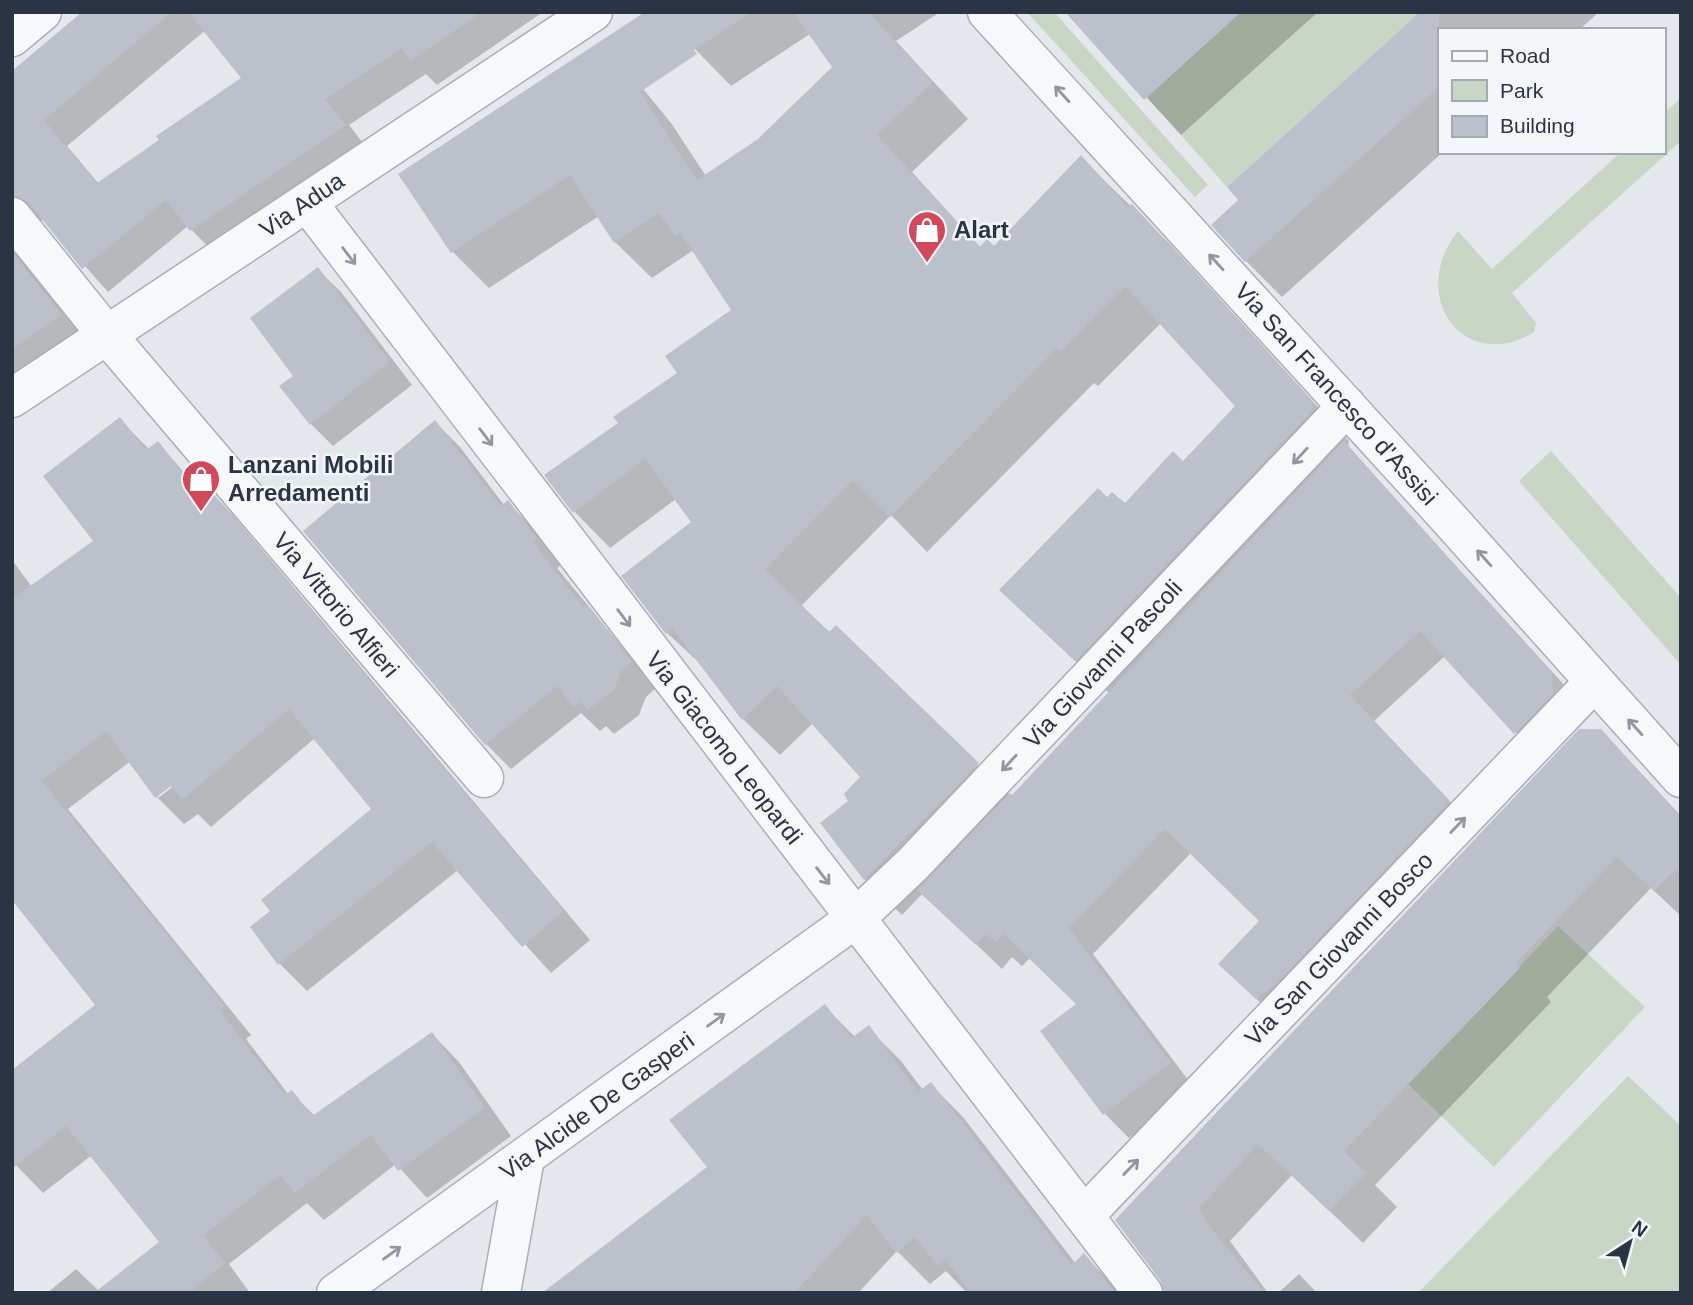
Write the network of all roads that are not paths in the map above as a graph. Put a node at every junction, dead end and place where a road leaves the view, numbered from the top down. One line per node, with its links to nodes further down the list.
1 (42, 12): 4 (street)
2 (593, 12): 5 (street, Via Adua)
3 (987, 12): 9 (street, Via San Francesco d'Assisi, one-way to 3)
4 (12, 37)
5 (307, 202): 7 (street, Via Adua); 13 (street, Via Giacomo Leopardi, one-way to 13)
6 (12, 217): 7 (street, Via Vittorio Alfieri)
7 (107, 335): 8 (street, Via Adua); 11 (street, Via Vittorio Alfieri)
8 (12, 398)
9 (1347, 406): 10 (street, Via San Francesco d'Assisi, one-way to 9); 13 (street, Via Giovanni Pascoli, one-way to 13)
10 (1594, 682): 12 (street, Via San Francesco d'Assisi, one-way to 10); 15 (street, Via San Giovanni Bosco, one-way to 10)
11 (484, 778)
12 (1681, 778)
13 (856, 918): 14 (street, Via Alcide De Gasperi, one-way to 13); 15 (street, Via Giacomo Leopardi)
14 (525, 1158): 16 (street, Via Alcide De Gasperi, one-way to 14); 17 (street)
15 (1084, 1216): 18 (street, Via Giacomo Leopardi)
16 (336, 1293)
17 (501, 1293)
18 (1143, 1293)

